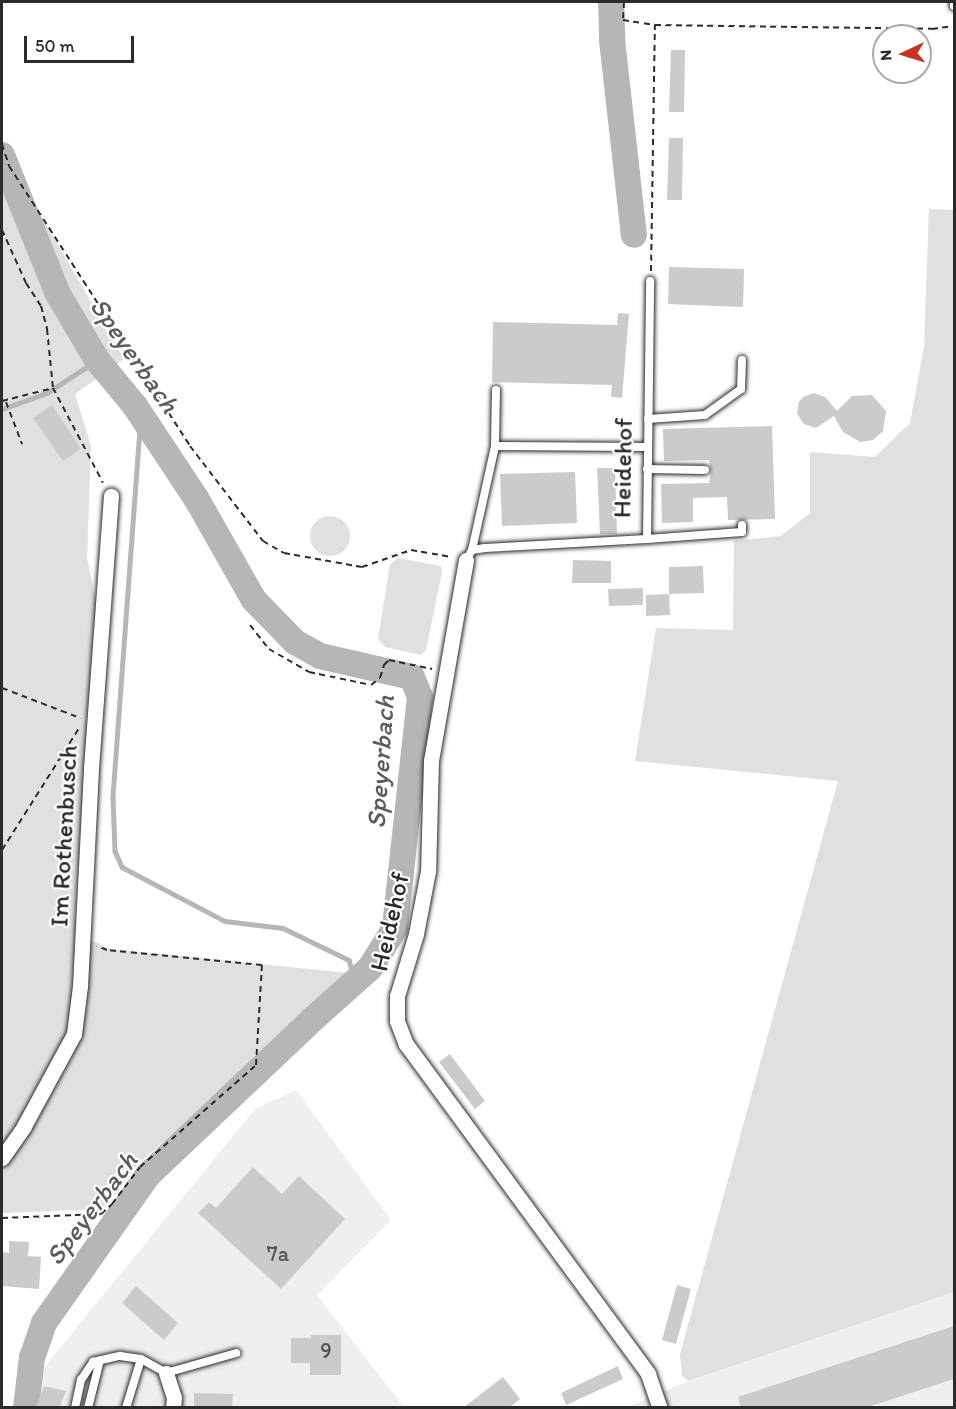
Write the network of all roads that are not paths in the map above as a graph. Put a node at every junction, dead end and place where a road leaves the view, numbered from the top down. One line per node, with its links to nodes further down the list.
1 (954, 2): 2 (lane)
2 (954, 6)
3 (651, 281): 6 (lane, Heidehof)
4 (742, 360): 6 (lane)
5 (496, 390): 7 (lane)
6 (648, 419): 8 (lane, Heidehof)
7 (495, 446): 8 (lane); 14 (lane)
8 (647, 447): 9 (lane, Heidehof)
9 (647, 469): 10 (lane); 13 (lane, Heidehof)
10 (705, 470)
11 (111, 496): 15 (street, Im Rothenbusch)
12 (742, 525): 13 (lane)
13 (647, 539): 14 (lane, Heidehof)
14 (469, 555): 24 (street, Heidehof)
15 (2, 1158)
16 (236, 1353): 19 (lane)
17 (141, 1359): 18 (lane); 19 (lane); 22 (lane)
18 (100, 1360): 20 (lane); 21 (lane)
19 (166, 1373): 23 (street)
20 (75, 1407)
21 (88, 1407)
22 (126, 1407)
23 (172, 1407)
24 (660, 1407)

